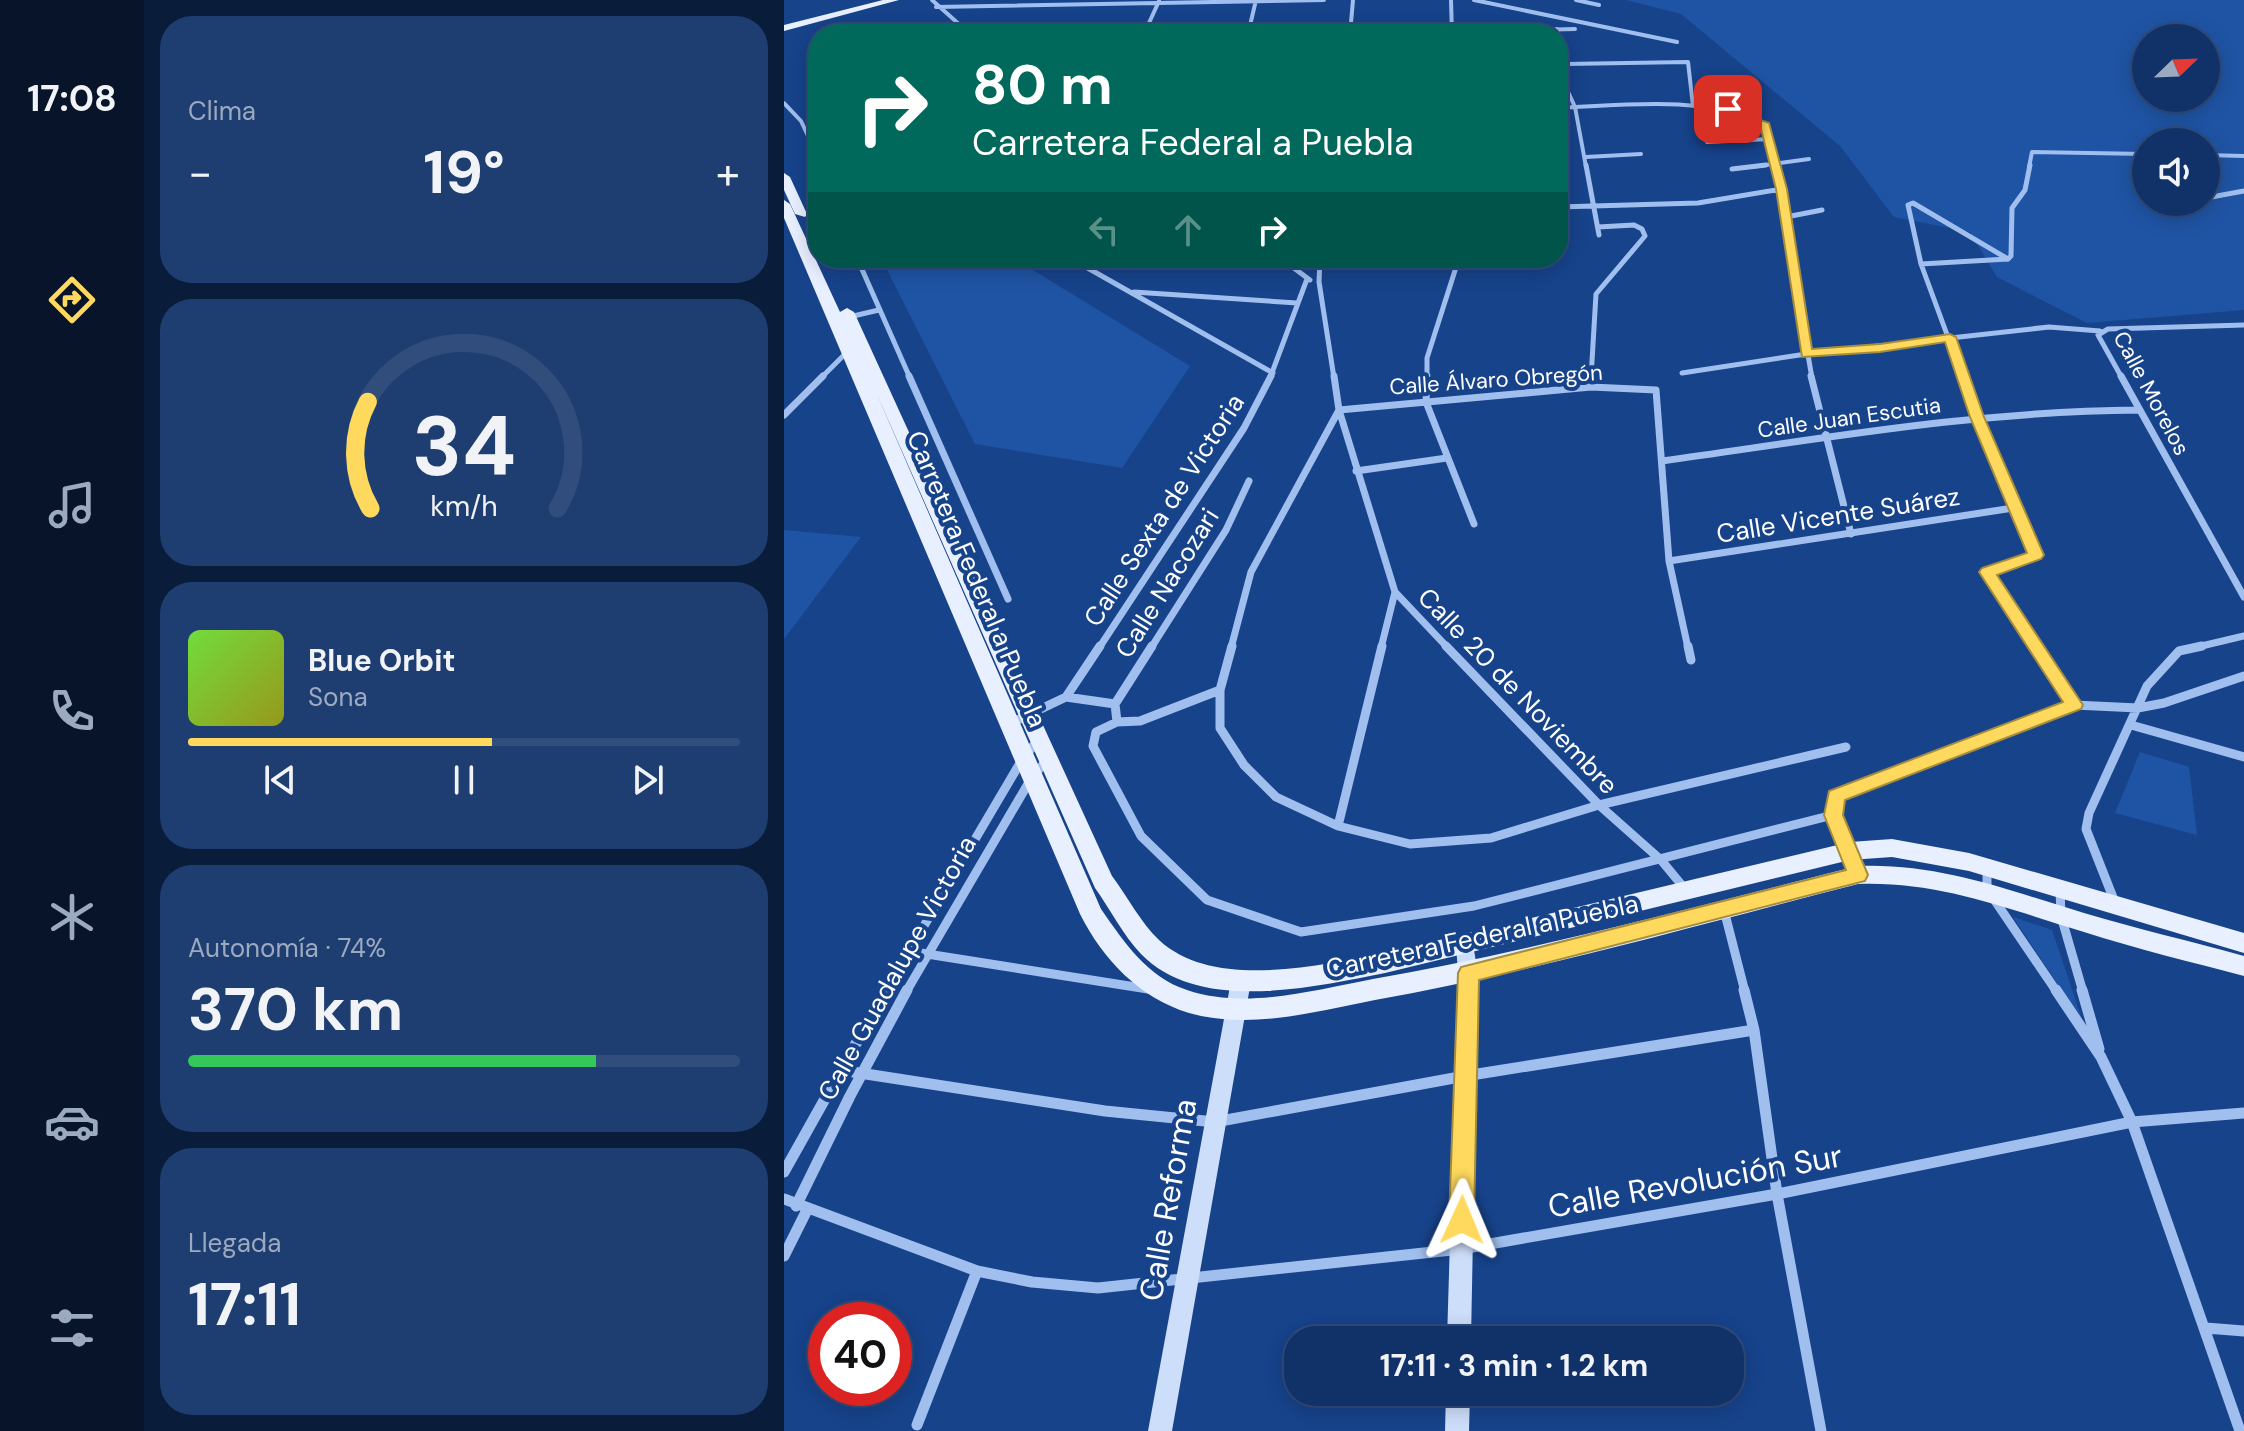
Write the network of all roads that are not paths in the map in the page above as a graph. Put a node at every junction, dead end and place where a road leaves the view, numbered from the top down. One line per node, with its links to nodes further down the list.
1 (861, 0): 14 (main road)
2 (881, 0): 14 (main road)
3 (894, 0): 14 (main road)
4 (932, 0): 13 (street)
5 (1256, 0): 6 (street); 11 (street); 17 (street)
6 (1324, 0)
7 (1353, 0): 18 (street)
8 (1451, 0): 19 (street)
9 (1474, 0): 22 (street)
10 (1576, 0): 12 (street)
11 (1159, 1): 13 (street); 16 (street)
12 (1599, 5)
13 (936, 7): 15 (street)
14 (784, 24)
15 (957, 24)
16 (1149, 24)
17 (1250, 24)
18 (1353, 24)
19 (1452, 24)
20 (1568, 29): 21 (street)
21 (1575, 29)
22 (1677, 42)
23 (1568, 64): 26 (street)
24 (1568, 92): 28 (street)
25 (784, 103): 29 (street)
26 (1693, 106): 28 (street); 30 (street)
27 (1568, 107): 28 (street)
28 (1575, 107): 36 (street)
29 (808, 136)
30 (1770, 139): 31 (street); 38 (street)
31 (1707, 142)
32 (1641, 154): 36 (street)
33 (2132, 154): 51 (street)
34 (2220, 155): 35 (street)
35 (2244, 156)
36 (1586, 157): 45 (street)
37 (1809, 159): 38 (street)
38 (1774, 162): 39 (street); 41 (street)
39 (1732, 169)
40 (784, 177): 49 (main road)
41 (1781, 189): 45 (street); 48 (street)
42 (2244, 191): 43 (street)
43 (2220, 195)
44 (784, 204): 50 (main road, Carretera Federal a Puebla)
45 (1593, 206): 46 (street); 73 (street)
46 (1568, 207)
47 (1822, 210): 48 (street)
48 (1786, 217): 70 (street)
49 (808, 229)
50 (808, 252)
51 (2008, 259): 52 (street); 52 (street)
52 (1921, 264): 68 (street)
53 (816, 268): 69 (main road, Carretera Federal a Puebla)
54 (827, 268): 65 (main road, Carretera Federal a Puebla)
55 (861, 268): 64 (street)
56 (1087, 268): 62 (street)
57 (1293, 268): 60 (street)
58 (1320, 268): 61 (street, Calle 20 de Noviembre)
59 (1456, 268): 74 (street)
60 (1307, 279): 61 (street); 63 (street, Calle Sexta de Victoria)
61 (1319, 282): 75 (street, Calle 20 de Noviembre)
62 (1129, 291): 63 (street); 71 (street)
63 (1297, 303): 71 (street, Calle Sexta de Victoria)
64 (879, 310): 65 (street); 90 (street)
65 (849, 317): 69 (main road, Carretera Federal a Puebla)
66 (2244, 324): 67 (street, Calle Morelos)
67 (2100, 331): 68 (street); 76 (street, Calle Morelos)
68 (1950, 337): 70 (street); 78 (street)
69 (855, 347): 77 (street); 99 (main road, Carretera Federal a Puebla); 101 (main road, Carretera Federal a Puebla)
70 (1806, 354): 72 (street); 79 (street)
71 (1273, 373): 95 (street, Calle Sexta de Victoria)
72 (1682, 373)
73 (1591, 387): 74 (street, Calle Álvaro Obregón); 81 (street, Calle Álvaro Obregón)
74 (1426, 402): 75 (street, Calle Álvaro Obregón); 80 (street)
75 (1339, 410): 82 (street, Calle 20 de Noviembre); 94 (street)
76 (2138, 410): 78 (street, Calle Juan Escutia); 89 (street, Calle Morelos)
77 (784, 415)
78 (1977, 417): 79 (street, Calle Juan Escutia); 84 (street)
79 (1826, 439): 81 (street, Calle Juan Escutia); 86 (street)
80 (1447, 458): 82 (street); 85 (street)
81 (1662, 461): 87 (street)
82 (1356, 471): 88 (street, Calle 20 de Noviembre)
83 (1249, 481): 96 (street, Calle Nacozari)
84 (2013, 508): 86 (street, Calle Vicente Suárez); 97 (street)
85 (1474, 524)
86 (1851, 534): 87 (street, Calle Vicente Suárez)
87 (1669, 561): 92 (street)
88 (1395, 592): 111 (street, Calle 20 de Noviembre); 113 (street)
89 (2244, 597)
90 (1008, 599)
91 (2244, 636): 98 (street)
92 (1691, 660)
93 (2244, 676): 98 (street)
94 (1220, 690): 100 (street); 113 (street)
95 (1066, 697): 96 (street); 99 (street)
96 (1115, 704): 100 (street)
97 (2074, 705): 98 (street); 112 (street)
98 (2138, 708): 102 (street)
99 (1030, 713): 101 (street); 103 (main road, Carretera Federal a Puebla)
100 (1117, 722): 115 (street)
101 (1009, 724): 106 (main road, Carretera Federal a Puebla)
102 (2131, 725): 105 (street); 120 (street)
103 (1040, 737): 106 (street, Calle Guadalupe Victoria); 107 (main road, Carretera Federal a Puebla)
104 (1846, 747): 111 (street)
105 (2244, 757)
106 (1023, 758): 108 (main road, Carretera Federal a Puebla); 125 (street, Calle Guadalupe Victoria)
107 (1049, 758): 108 (street, Calle Guadalupe Victoria); 109 (main road, Carretera Federal a Puebla)
108 (1032, 777): 110 (main road, Carretera Federal a Puebla); 126 (street, Calle Guadalupe Victoria)
109 (1064, 792): 110 (main road); 129 (main road, Carretera Federal a Puebla)
110 (1043, 803): 130 (main road, Carretera Federal a Puebla)
111 (1599, 805): 113 (street); 115 (street, Calle 20 de Noviembre)
112 (1833, 815): 114 (street); 115 (street)
113 (1338, 826)
114 (1850, 851): 116 (street); 117 (main road, Carretera Federal a Puebla); 119 (main road, Carretera Federal a Puebla)
115 (1661, 860): 119 (street, Calle 20 de Noviembre)
116 (1858, 875): 117 (main road, Carretera Federal a Puebla); 121 (main road, Carretera Federal a Puebla)
117 (1987, 878): 118 (main road, Carretera Federal a Puebla); 122 (main road, Carretera Federal a Puebla); 133 (street)
118 (2060, 889): 120 (main road, Carretera Federal a Puebla); 122 (street)
119 (1687, 890): 124 (main road, Carretera Federal a Puebla)
120 (2116, 905): 123 (main road, Carretera Federal a Puebla)
121 (1724, 910): 128 (main road, Carretera Federal a Puebla); 132 (street)
122 (2061, 916): 127 (main road, Carretera Federal a Puebla); 133 (street)
123 (2244, 943)
124 (1465, 945): 128 (street); 129 (main road, Carretera Federal a Puebla)
125 (908, 951): 126 (street); 134 (street, Calle Guadalupe Victoria)
126 (925, 953): 130 (street); 135 (street, Calle Guadalupe Victoria)
127 (2244, 966)
128 (1468, 973): 131 (main road, Carretera Federal a Puebla); 136 (street)
129 (1241, 981): 131 (street, Calle Reforma)
130 (1159, 990): 131 (main road, Carretera Federal a Puebla)
131 (1236, 1010): 138 (street, Calle Reforma)
132 (1754, 1030): 136 (street); 141 (street)
133 (2101, 1057): 139 (street)
134 (840, 1070): 135 (street); 140 (street, Calle Guadalupe Victoria)
135 (862, 1075): 138 (street); 143 (street, Calle Guadalupe Victoria)
136 (1465, 1076): 138 (street); 144 (street)
137 (2244, 1113): 139 (street, Calle Revolución Sur)
138 (1215, 1122): 147 (street, Calle Reforma)
139 (2132, 1122): 141 (street, Calle Revolución Sur); 149 (street)
140 (784, 1172)
141 (1777, 1194): 144 (street, Calle Revolución Sur); 155 (street)
142 (784, 1199): 143 (street, Calle Revolución Sur)
143 (801, 1208): 145 (street, Calle Guadalupe Victoria); 146 (street, Calle Revolución Sur)
144 (1461, 1249): 147 (street, Calle Revolución Sur); 148 (street)
145 (784, 1256)
146 (977, 1271): 147 (street, Calle Revolución Sur); 152 (street)
147 (1186, 1281): 153 (street, Calle Reforma)
148 (1459, 1326)
149 (2206, 1328): 150 (street); 156 (street)
150 (2244, 1331)
151 (1458, 1406): 154 (street)
152 (917, 1425)
153 (1160, 1431)
154 (1457, 1431)
155 (1821, 1431)
156 (2240, 1431)

